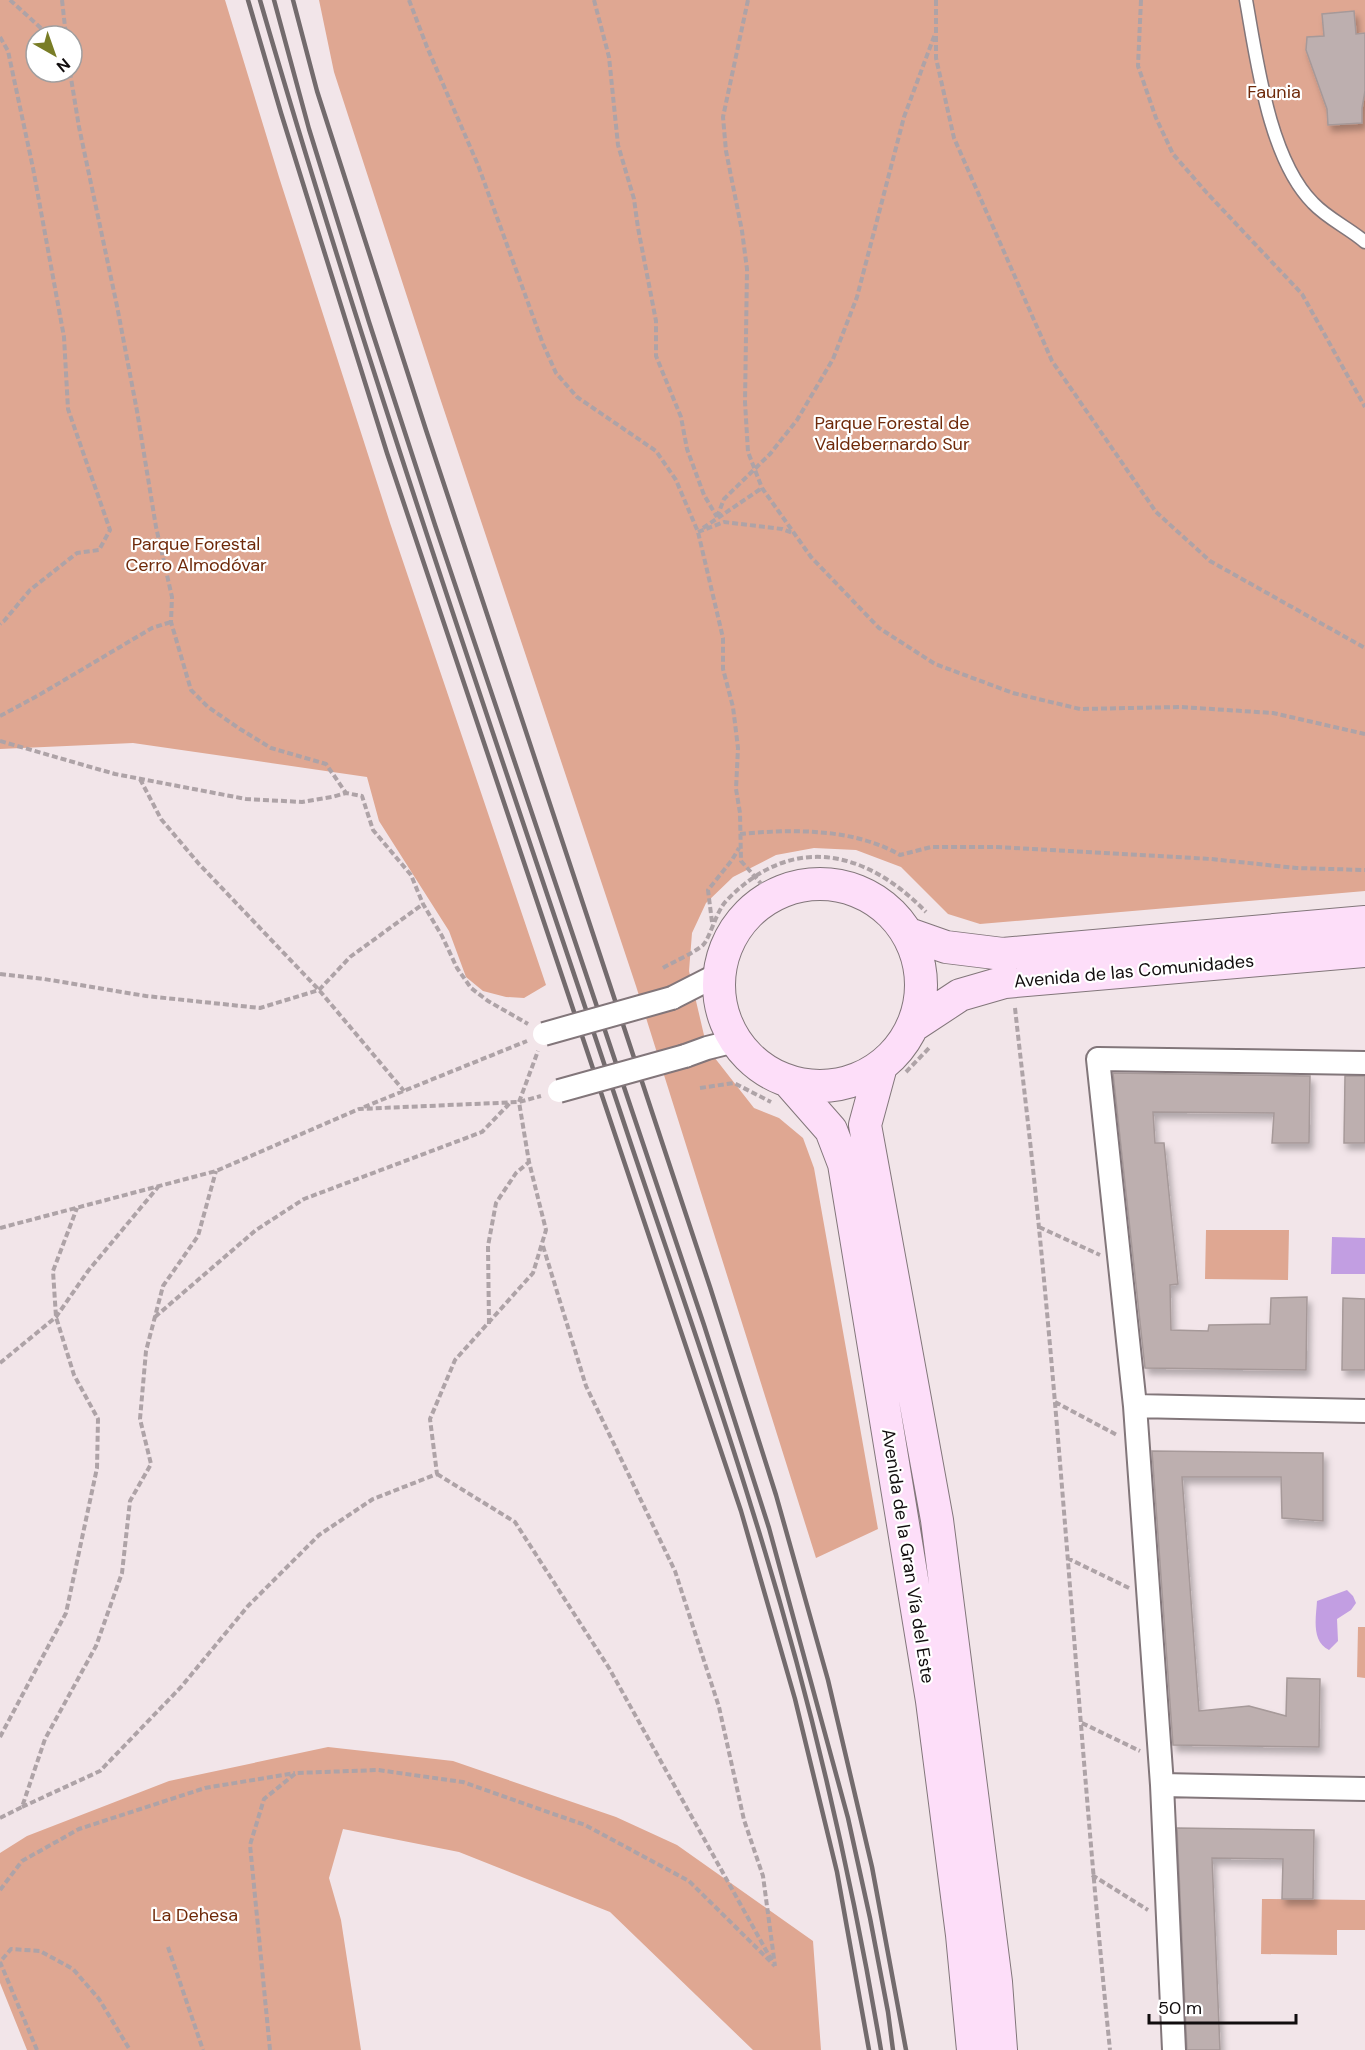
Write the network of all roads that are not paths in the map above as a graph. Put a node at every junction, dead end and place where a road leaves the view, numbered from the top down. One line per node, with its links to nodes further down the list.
1 (1246, 0): 2 (lane)
2 (1365, 242)
3 (1365, 922): 4 (street, Avenida de las Comunidades)
4 (920, 925): 6 (street); 7 (street)
5 (1365, 951): 7 (street, Avenida de las Comunidades)
6 (719, 974): 8 (street, bridge); 9 (street)
7 (925, 1033): 11 (street)
8 (544, 1034)
9 (735, 1041): 12 (street, bridge); 13 (street)
10 (1365, 1064): 14 (street)
11 (890, 1072): 13 (street); 19 (street, Avenida de la Gran Vía del Este)
12 (559, 1091)
13 (783, 1094): 18 (street, Avenida de la Gran Vía del Este)
14 (1134, 1406): 15 (street); 16 (street)
15 (1365, 1411)
16 (1162, 1785): 17 (street); 20 (street)
17 (1365, 1789)
18 (973, 2050)
19 (1001, 2050)
20 (1174, 2050)

